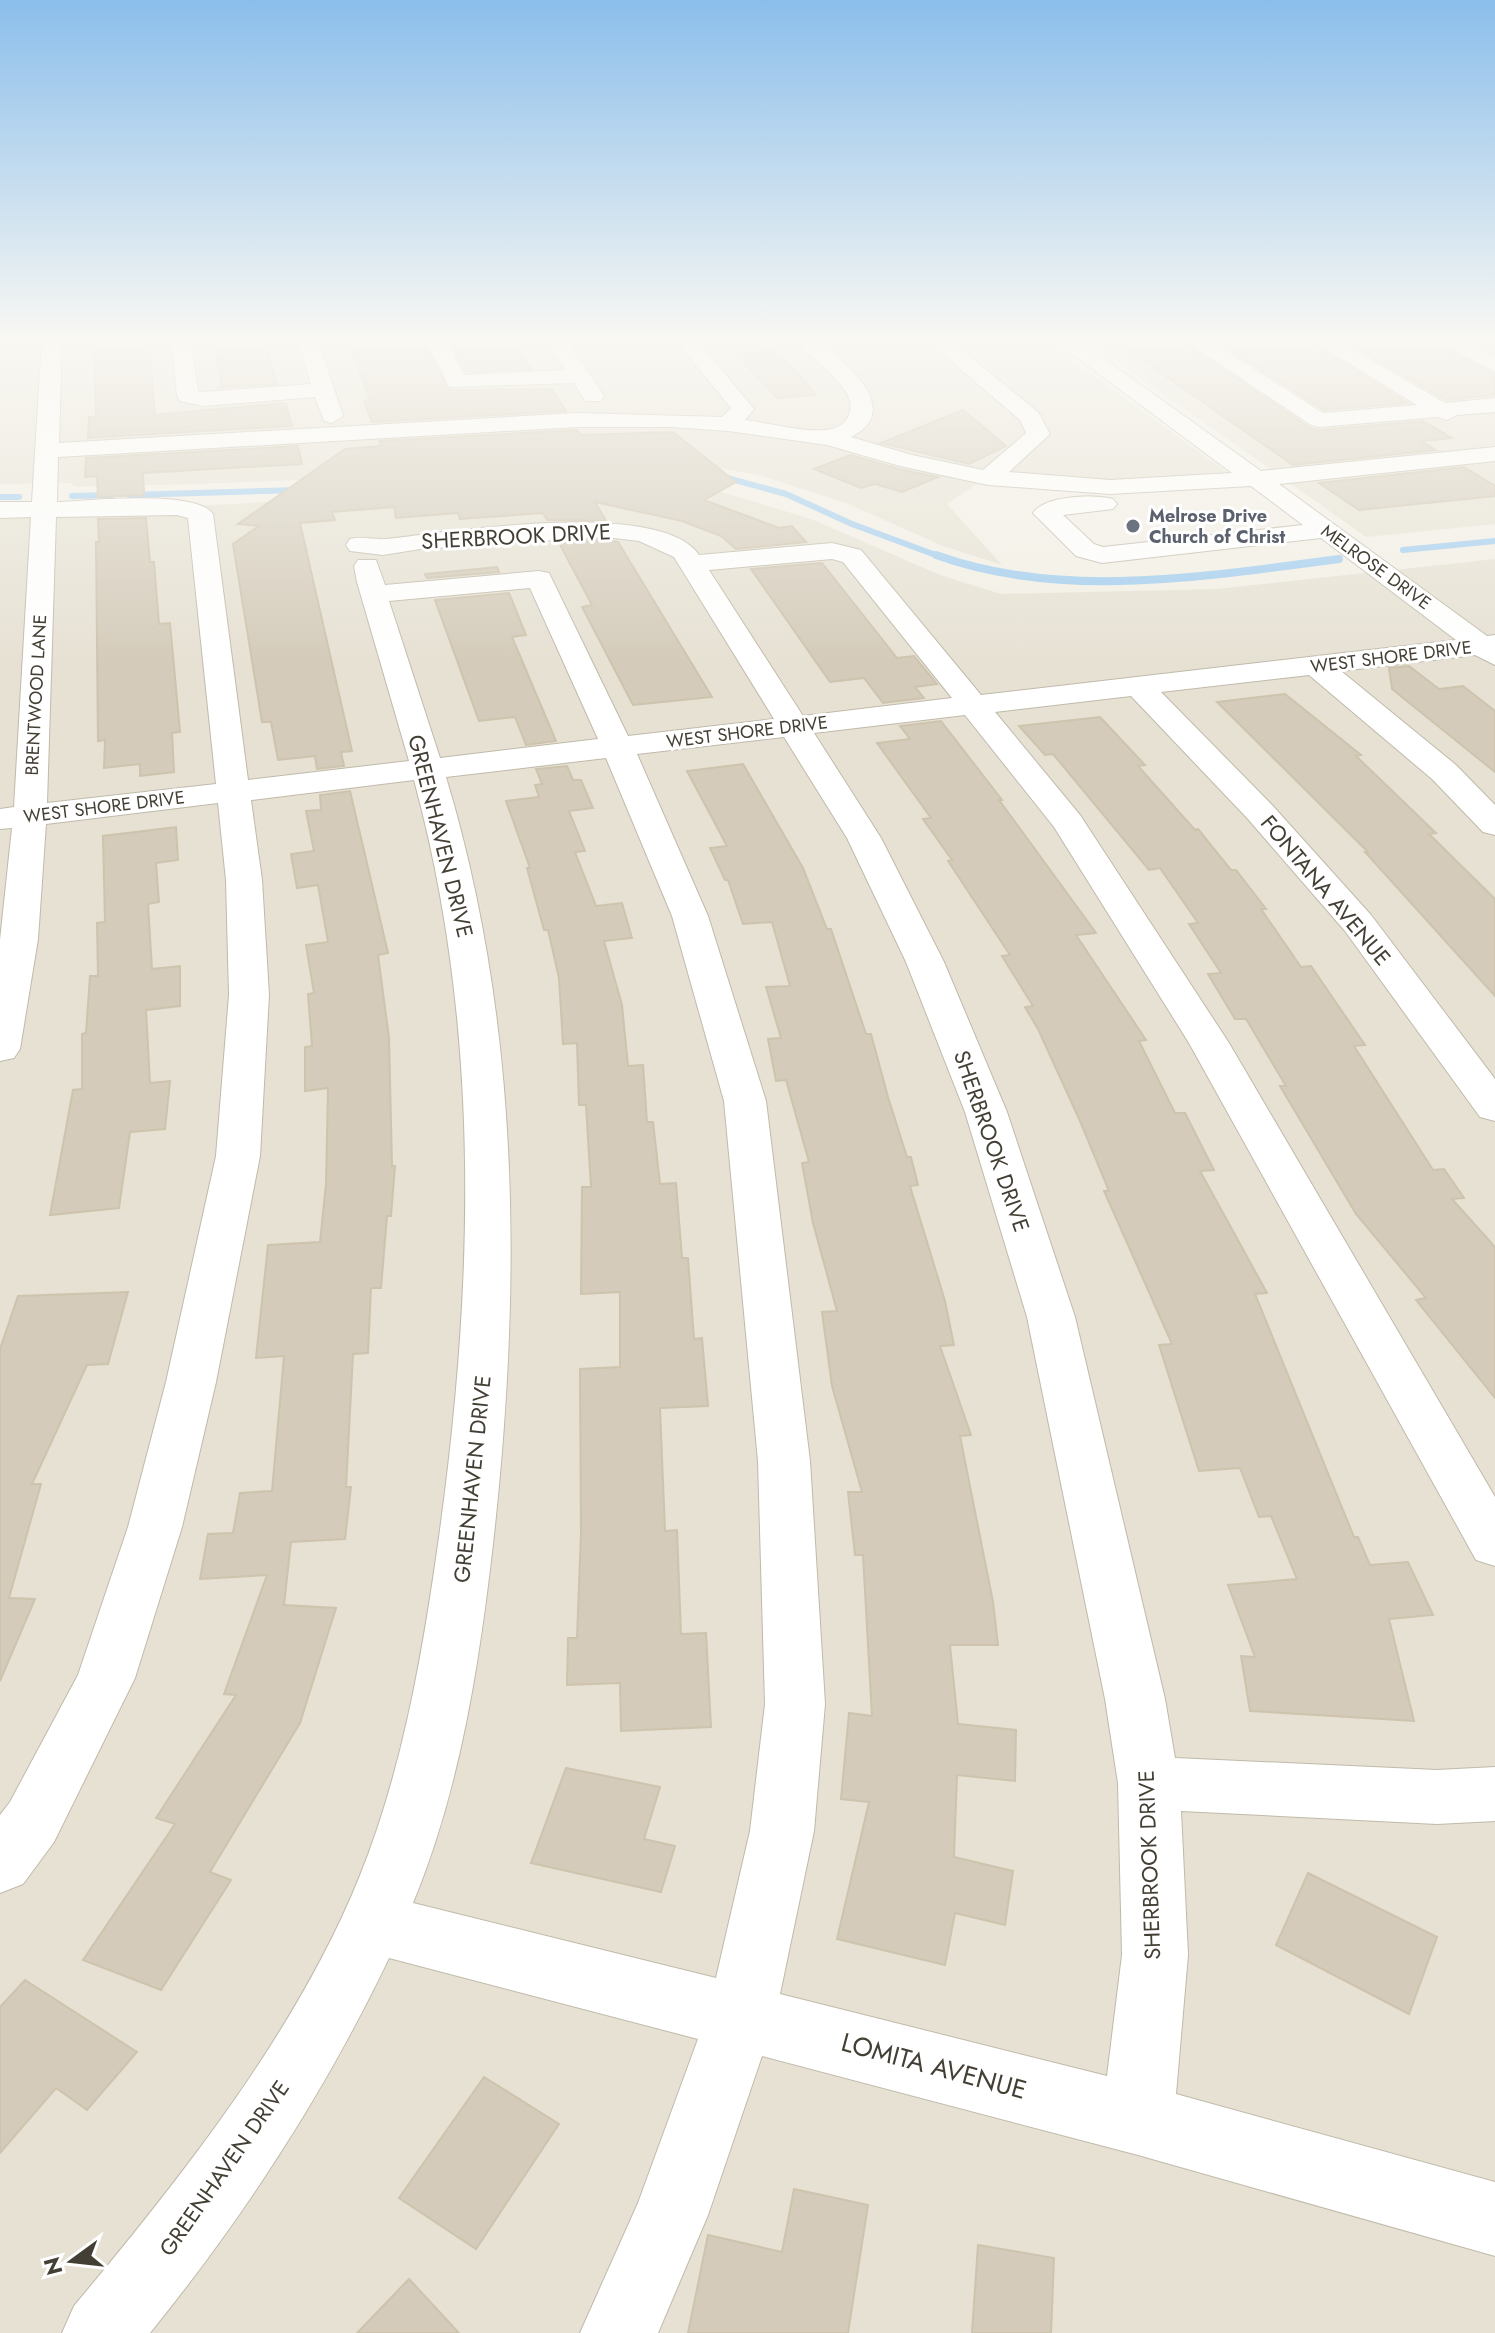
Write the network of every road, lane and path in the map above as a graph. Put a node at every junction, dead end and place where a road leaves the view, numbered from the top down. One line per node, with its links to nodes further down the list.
1 (48, 447): 6 (street, BRENTWOOD LANE)
2 (114, 447): 6 (street)
3 (859, 447): 8 (street)
4 (1023, 447): 8 (street)
5 (1210, 447): 9 (street, MELROSE DRIVE)
6 (48, 451): 11 (street, BRENTWOOD LANE)
7 (1495, 454): 9 (street)
8 (988, 478): 10 (street)
9 (1254, 479): 10 (street); 12 (street, MELROSE DRIVE)
10 (1097, 496): 13 (street); 13 (street)
11 (27, 498): 23 (street); 24 (street, BRENTWOOD LANE)
12 (1325, 530): 13 (street); 16 (street, MELROSE DRIVE)
13 (1147, 551)
14 (371, 563): 15 (street, SHERBROOK DRIVE); 21 (street); 22 (street, GREENHAVEN DRIVE)
15 (694, 563): 19 (street); 20 (street, SHERBROOK DRIVE)
16 (1491, 648): 17 (street, WEST SHORE DRIVE)
17 (1317, 666): 18 (street, WEST SHORE DRIVE); 25 (street)
18 (1139, 687): 19 (street, WEST SHORE DRIVE); 27 (street, FONTANA AVENUE)
19 (974, 706): 20 (street, WEST SHORE DRIVE); 28 (street)
20 (795, 726): 21 (street, WEST SHORE DRIVE); 29 (street, SHERBROOK DRIVE)
21 (617, 746): 22 (street, WEST SHORE DRIVE); 33 (street)
22 (427, 768): 23 (street, WEST SHORE DRIVE); 32 (street, GREENHAVEN DRIVE)
23 (236, 791): 24 (street, WEST SHORE DRIVE); 31 (street)
24 (15, 817): 26 (street, BRENTWOOD LANE)
25 (1495, 825)
26 (0, 1049)
27 (1495, 1108)
28 (1495, 1545)
29 (1149, 1783): 30 (street); 34 (street, SHERBROOK DRIVE)
30 (1495, 1794)
31 (0, 1864)
32 (371, 1923): 33 (street, LOMITA AVENUE); 36 (street, GREENHAVEN DRIVE)
33 (741, 2016): 34 (street, LOMITA AVENUE); 37 (street)
34 (1138, 2119): 35 (street, LOMITA AVENUE)
35 (1495, 2219)
36 (101, 2333)
37 (619, 2333)

